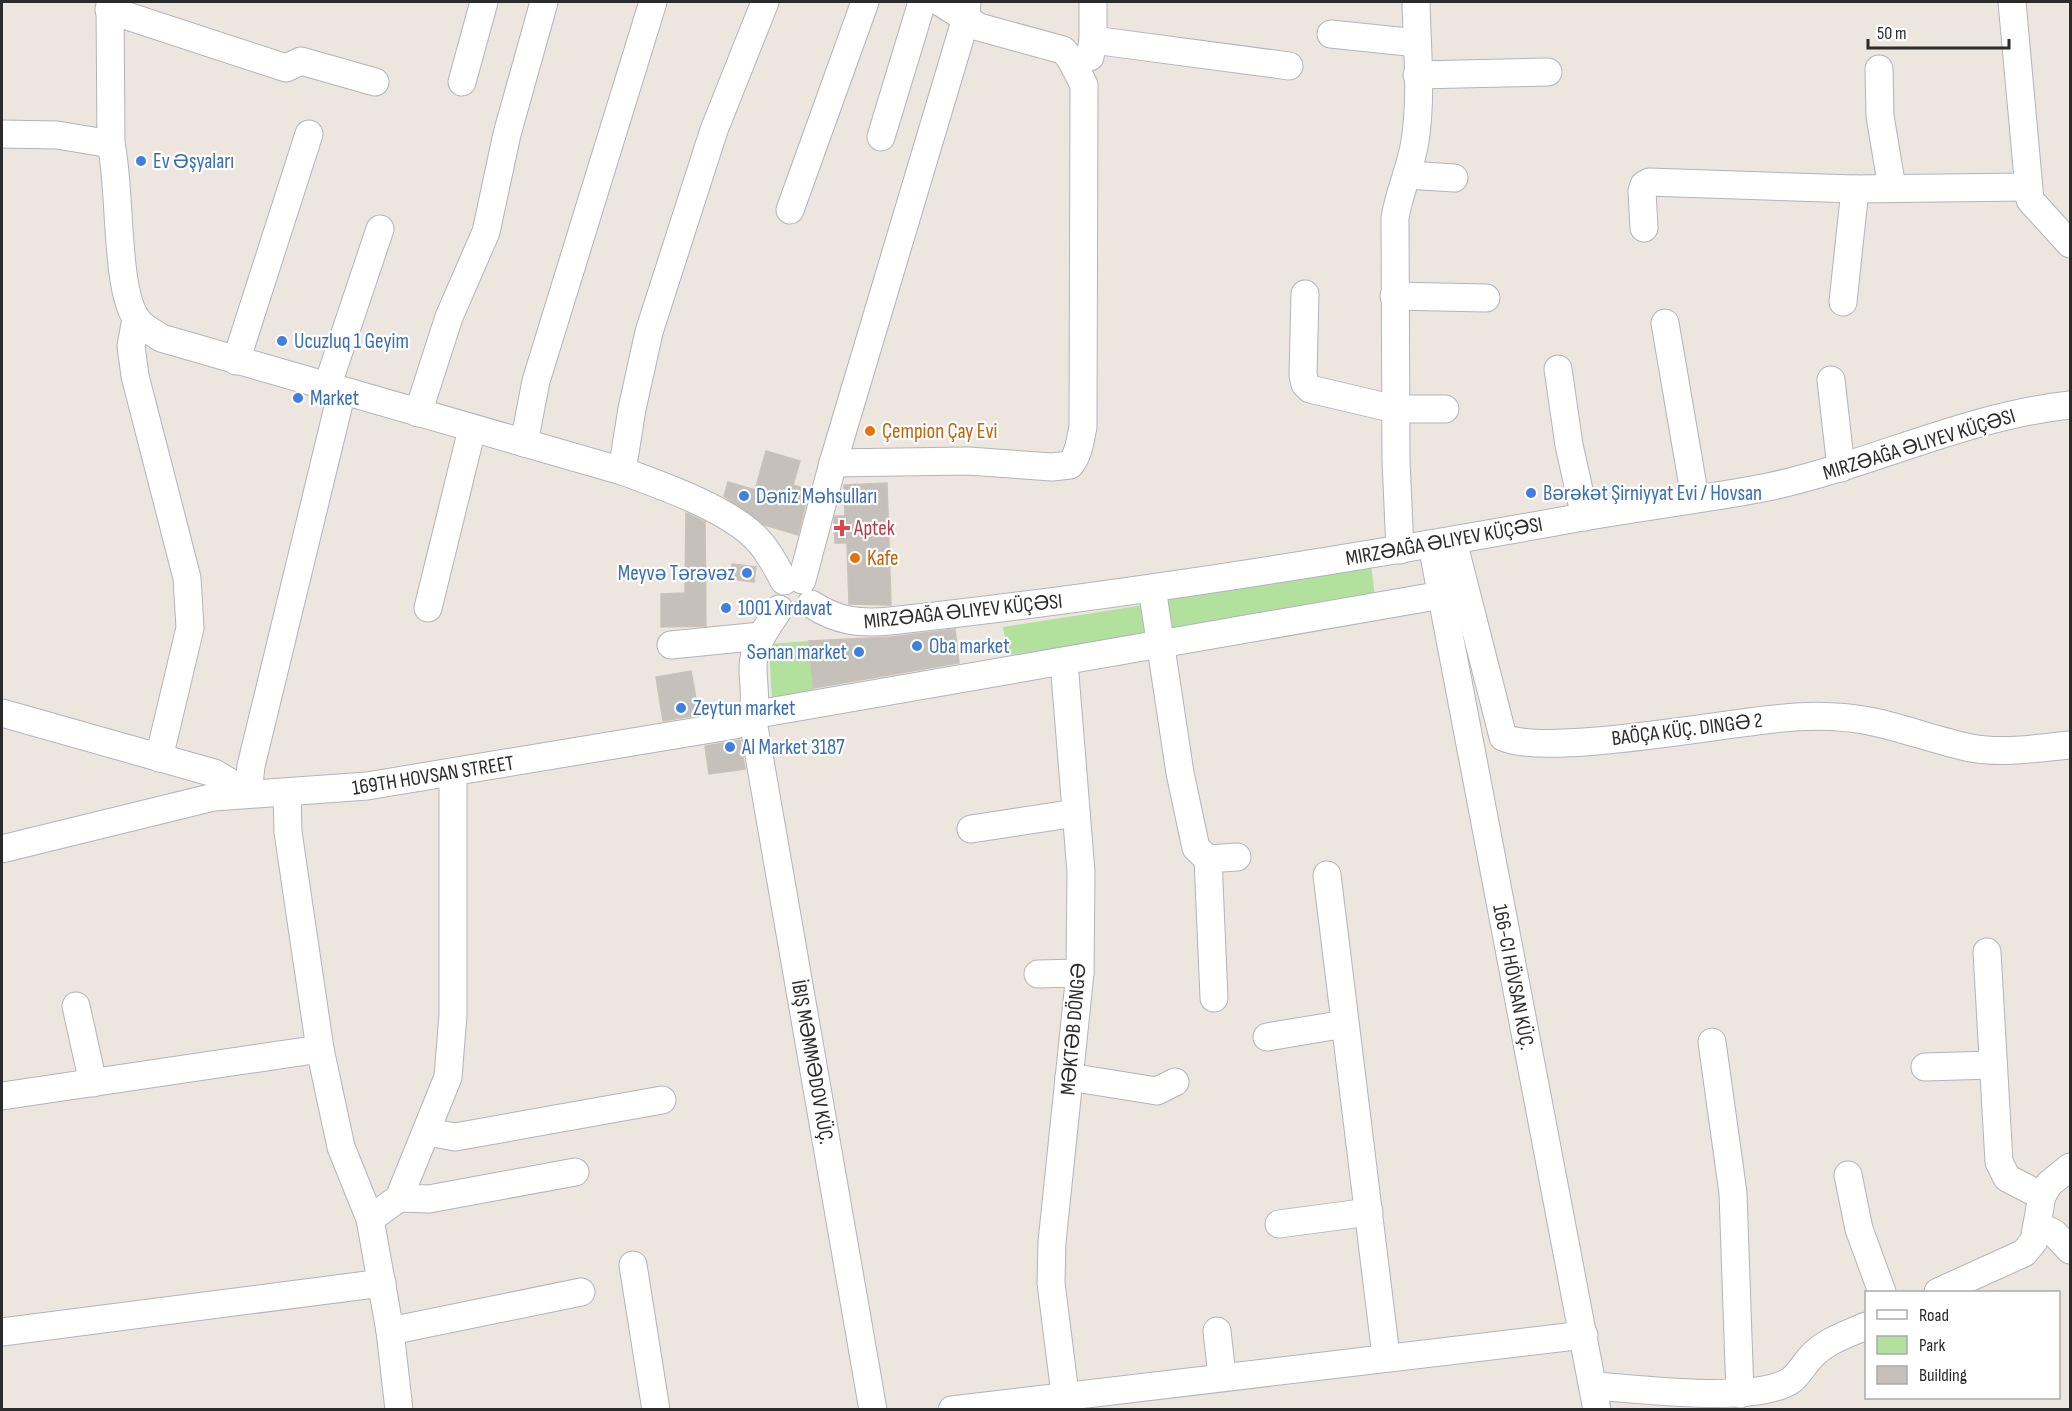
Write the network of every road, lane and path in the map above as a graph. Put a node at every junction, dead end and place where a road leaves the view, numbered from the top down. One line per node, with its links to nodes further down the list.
1 (484, 2): 21 (street)
2 (544, 2): 49 (street)
3 (653, 2): 51 (street)
4 (765, 2): 54 (street)
5 (865, 2): 32 (street)
6 (922, 2): 25 (street)
7 (940, 2): 12 (street)
8 (1094, 2): 14 (street)
9 (1416, 2): 15 (street)
10 (2012, 2): 29 (street)
11 (110, 6): 20 (street); 26 (street)
12 (966, 10): 22 (street); 52 (street)
13 (1331, 34): 15 (street)
14 (1093, 40): 16 (street); 22 (street)
15 (1417, 43): 19 (street)
16 (1289, 66)
17 (1879, 69): 30 (street)
18 (1548, 72): 19 (street)
19 (1417, 75): 27 (street)
20 (375, 82)
21 (462, 82)
22 (1084, 85): 52 (street)
23 (2, 134): 26 (street)
24 (309, 134): 42 (street)
25 (881, 137)
26 (111, 144): 40 (street)
27 (1407, 175): 28 (street); 37 (street)
28 (1454, 178)
29 (2027, 187): 30 (street); 35 (street)
30 (1892, 188): 31 (street)
31 (1855, 189): 33 (street); 39 (street)
32 (790, 210)
33 (1644, 228)
34 (380, 230): 45 (street)
35 (2070, 244)
36 (1305, 294): 47 (street)
37 (1394, 296): 38 (street); 47 (street)
38 (1486, 298)
39 (1843, 302)
40 (136, 319): 42 (street); 70 (street)
41 (1665, 323): 55 (street)
42 (236, 361): 45 (street)
43 (1558, 369): 56 (street)
44 (1831, 380): 53 (street)
45 (334, 389): 49 (street); 72 (street)
46 (2070, 405): 53 (street, MIRZƏAĞA ƏLIYEV KÜÇƏSI)
47 (1395, 409): 48 (street); 58 (street)
48 (1445, 409)
49 (418, 413): 50 (street)
50 (472, 429): 51 (street); 62 (street)
51 (524, 443): 54 (street)
52 (833, 464): 59 (street)
53 (1841, 468): 55 (street, MIRZƏAĞA ƏLIYEV KÜÇƏSI)
54 (622, 471): 59 (street)
55 (1695, 498): 56 (street, MIRZƏAĞA ƏLIYEV KÜÇƏSI)
56 (1585, 517): 57 (street, MIRZƏAĞA ƏLIYEV KÜÇƏSI)
57 (1443, 543): 58 (street, MIRZƏAĞA ƏLIYEV KÜÇƏSI); 61 (street); 69 (street)
58 (1400, 550): 60 (street, MIRZƏAĞA ƏLIYEV KÜÇƏSI)
59 (799, 588): 60 (street, MIRZƏAĞA ƏLIYEV KÜÇƏSI); 63 (street)
60 (1152, 588): 65 (street)
61 (1442, 596): 65 (street, 169TH HOVSAN STREET); 116 (street)
62 (428, 608)
63 (761, 636): 64 (street); 68 (street)
64 (671, 645)
65 (1160, 645): 66 (street, 169TH HOVSAN STREET); 78 (street)
66 (1064, 662): 68 (street, 169TH HOVSAN STREET); 74 (street, MƏKTƏB DÖNGƏ)
67 (2, 713): 70 (street)
68 (752, 715): 71 (street, 169TH HOVSAN STREET); 124 (street, İBIŞ MƏMMƏDOV KÜÇ.)
69 (2070, 745)
70 (159, 758): 72 (street)
71 (453, 773): 73 (street, 169TH HOVSAN STREET); 96 (street)
72 (248, 793): 73 (street, 169TH HOVSAN STREET); 76 (street, 169TH HOVSAN STREET)
73 (287, 793): 88 (street)
74 (1076, 813): 75 (street); 81 (street, MƏKTƏB DÖNGƏ)
75 (971, 829)
76 (2, 849)
77 (1237, 857): 78 (street)
78 (1208, 860): 83 (street)
79 (1327, 875): 85 (street)
80 (1987, 952): 89 (street)
81 (1080, 973): 82 (street); 91 (street, MƏKTƏB DÖNGƏ)
82 (1038, 974)
83 (1214, 998)
84 (76, 1006): 93 (street)
85 (1346, 1024): 86 (street); 102 (street)
86 (1267, 1037)
87 (1712, 1042): 120 (street)
88 (320, 1049): 93 (street); 103 (street)
89 (1992, 1065): 90 (street); 100 (street)
90 (1925, 1067)
91 (1069, 1077): 92 (street); 119 (street, MƏKTƏB DÖNGƏ)
92 (1175, 1082)
93 (93, 1083): 94 (street)
94 (2, 1096)
95 (662, 1100): 96 (street)
96 (428, 1132): 101 (street)
97 (2070, 1167): 100 (street)
98 (575, 1172): 101 (street)
99 (1848, 1175): 109 (street)
100 (2042, 1196): 105 (street)
101 (399, 1198): 103 (street)
102 (1369, 1212): 104 (street); 117 (street)
103 (370, 1219): 108 (street)
104 (1279, 1224)
105 (2037, 1226): 106 (street); 110 (street)
106 (2070, 1250)
107 (633, 1265): 123 (street)
108 (382, 1283): 113 (street); 115 (street)
109 (1881, 1291)
110 (1942, 1291)
111 (581, 1292): 113 (street)
112 (1865, 1326): 120 (street)
113 (390, 1331): 122 (street)
114 (1217, 1331): 118 (street)
115 (2, 1332)
116 (1584, 1335): 117 (street); 121 (street)
117 (1386, 1356): 118 (street)
118 (1222, 1376): 119 (street)
119 (1065, 1394): 125 (street)
120 (1740, 1394): 121 (street)
121 (1595, 1398)
122 (399, 1410)
123 (656, 1410)
124 (873, 1410)
125 (952, 1410)

